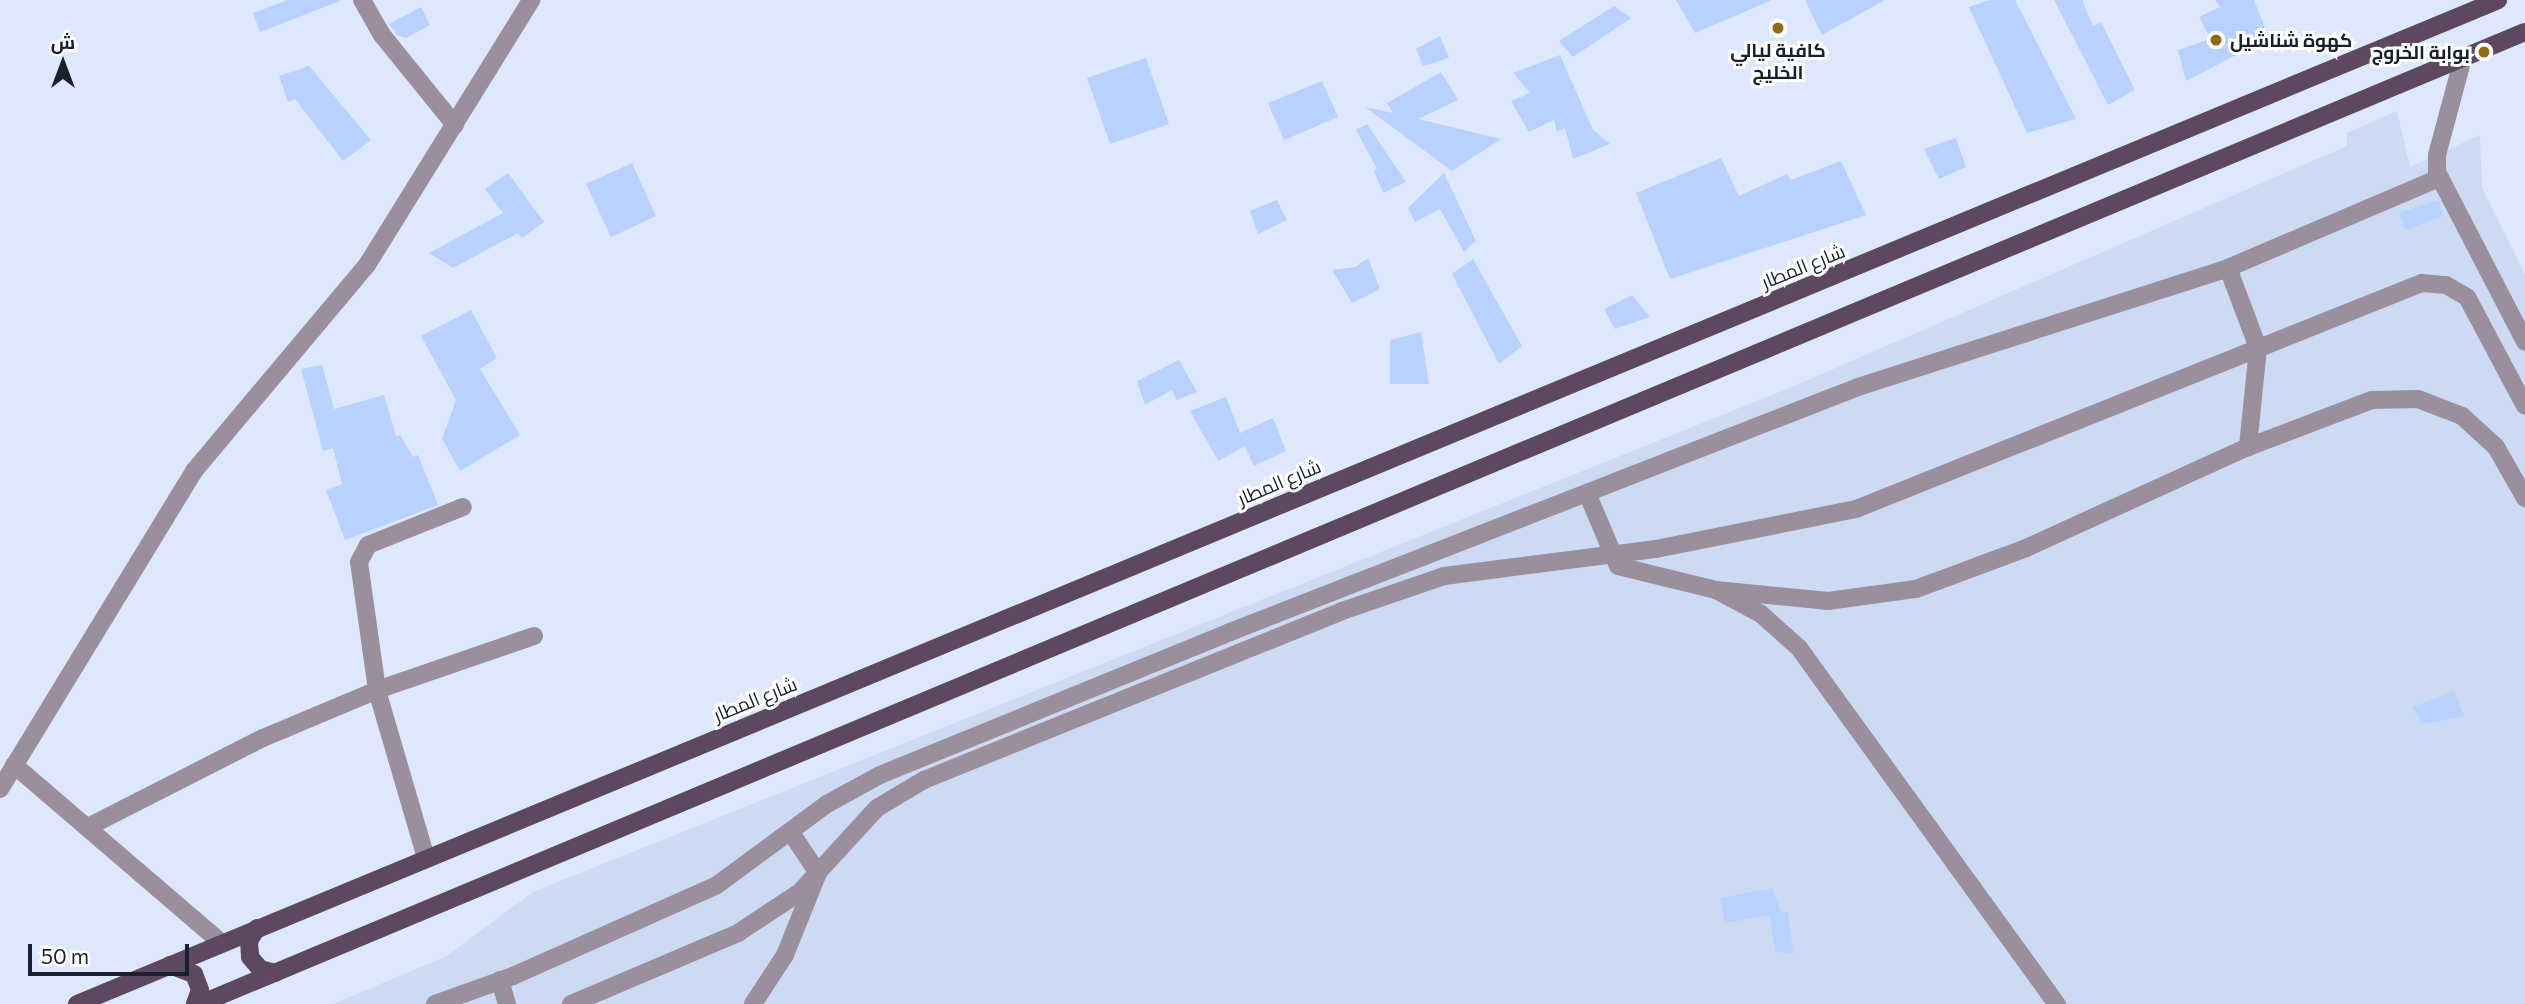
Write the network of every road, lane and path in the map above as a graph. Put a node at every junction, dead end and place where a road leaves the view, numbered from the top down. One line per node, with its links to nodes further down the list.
1 (362, 0): 6 (street)
2 (531, 0): 6 (street)
3 (2498, 0): 24 (main road, شارع المطار)
4 (2525, 32): 5 (main road)
5 (2463, 58): 7 (street); 29 (main road)
6 (455, 125): 20 (street)
7 (2439, 177): 8 (street); 9 (street)
8 (2228, 268): 10 (street); 13 (street)
9 (2525, 342)
10 (2258, 348): 11 (street); 12 (street); 16 (street)
11 (2525, 407)
12 (2248, 447): 14 (street); 17 (street)
13 (1587, 493): 16 (street); 23 (street)
14 (2525, 498)
15 (463, 507): 19 (street)
16 (1609, 553): 17 (street); 25 (street)
17 (1716, 590): 38 (street)
18 (534, 636): 19 (street)
19 (377, 690): 22 (street); 24 (street)
20 (15, 765): 21 (street); 22 (street)
21 (0, 789)
22 (88, 827): 27 (street)
23 (792, 834): 25 (street); 30 (street)
24 (426, 858): 26 (main road, شارع المطار)
25 (818, 873): 31 (street); 36 (street)
26 (257, 928): 27 (main road, شارع المطار); 29 (main road)
27 (222, 943): 28 (main road, شارع المطار)
28 (170, 965): 32 (main road, شارع المطار); 33 (main road)
29 (275, 972): 33 (main road)
30 (500, 980): 34 (street); 35 (street)
31 (754, 1000): 37 (street)
32 (77, 1004)
33 (197, 1004)
34 (435, 1004)
35 (507, 1004)
36 (571, 1004)
37 (736, 1004)
38 (2057, 1004)

